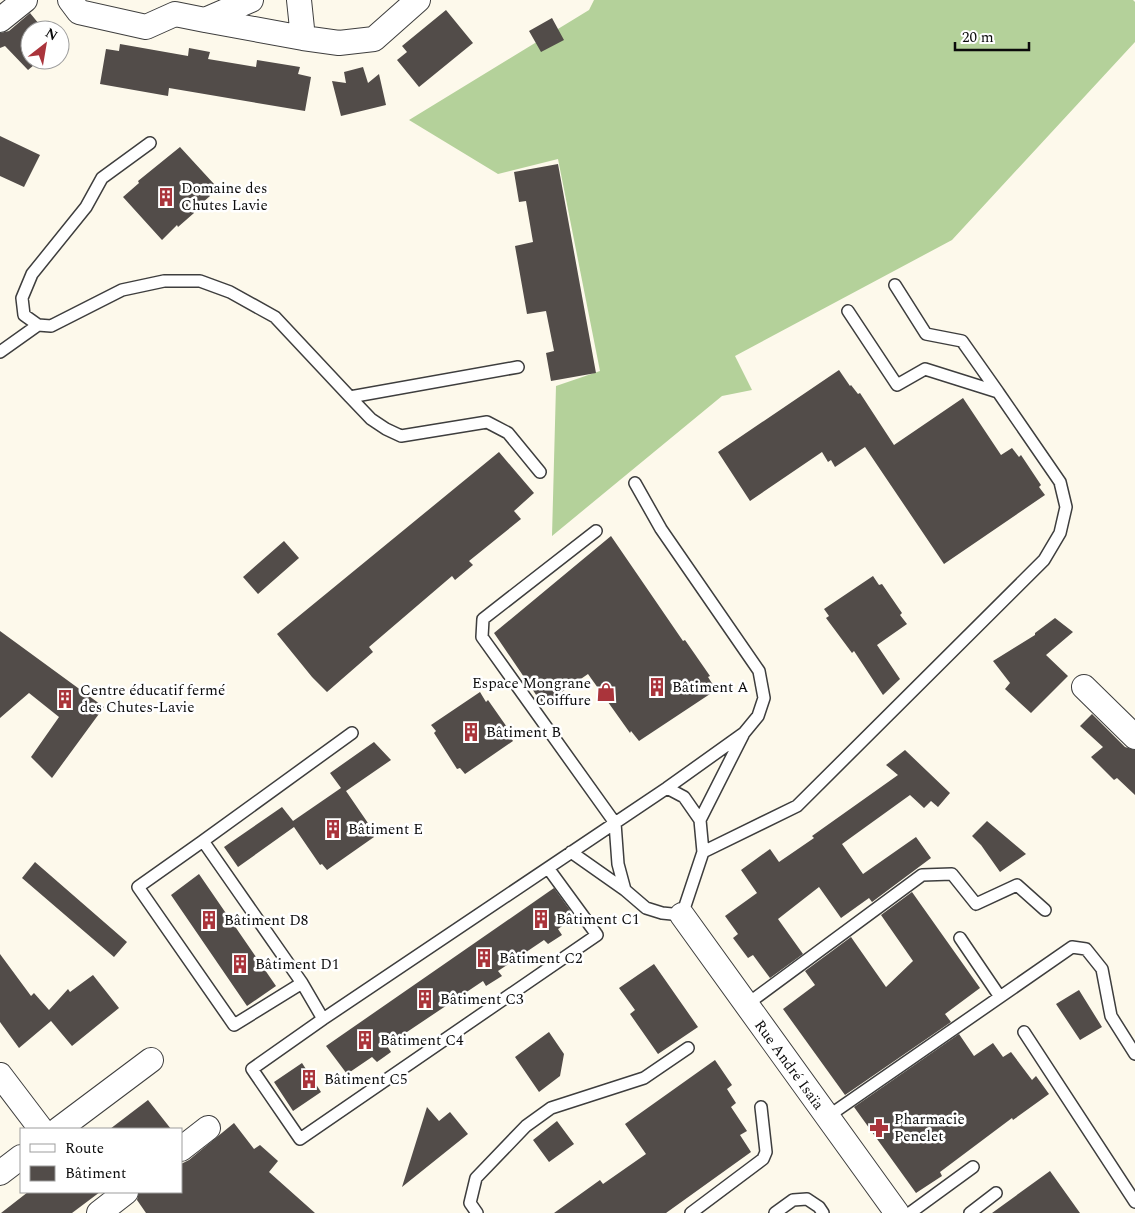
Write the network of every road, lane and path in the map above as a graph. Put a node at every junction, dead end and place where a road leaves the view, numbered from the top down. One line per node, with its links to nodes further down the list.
1 (25, 0): 6 (street)
2 (70, 0): 7 (street)
3 (251, 0): 7 (street)
4 (300, 0): 8 (street)
5 (418, 0): 8 (street)
6 (0, 20)
7 (205, 20): 8 (street)
8 (303, 38)
9 (150, 143): 12 (lane)
10 (895, 284): 15 (lane)
11 (848, 311): 15 (lane)
12 (38, 325): 13 (lane); 16 (lane)
13 (0, 352)
14 (518, 367): 16 (lane)
15 (998, 392): 29 (lane)
16 (350, 397): 17 (lane)
17 (540, 472)
18 (635, 483): 22 (lane)
19 (596, 531): 26 (lane)
20 (1084, 687): 23 (street)
21 (352, 733): 27 (lane)
22 (744, 733): 24 (lane); 25 (lane)
23 (1135, 736)
24 (667, 788): 25 (lane); 26 (lane)
25 (700, 820): 29 (lane)
26 (615, 823): 28 (lane); 31 (lane)
27 (204, 841): 35 (lane); 35 (lane)
28 (571, 852): 30 (lane); 31 (lane)
29 (703, 852): 33 (lane)
30 (548, 868): 38 (lane); 38 (lane)
31 (625, 890): 33 (lane)
32 (1045, 910): 37 (lane)
33 (682, 916): 37 (street, Rue André Isaïa)
34 (960, 938): 36 (lane)
35 (302, 983): 38 (lane)
36 (1000, 997): 41 (lane); 45 (lane)
37 (746, 1005): 45 (street, Rue André Isaïa)
38 (323, 1018)
39 (1024, 1032): 55 (lane)
40 (688, 1048): 57 (lane)
41 (1135, 1054)
42 (151, 1060): 47 (street)
43 (0, 1075): 46 (street)
44 (760, 1107): 58 (lane)
45 (826, 1117): 61 (street, Rue André Isaïa)
46 (40, 1128)
47 (60, 1128)
48 (208, 1128): 49 (street)
49 (182, 1148)
50 (20, 1158): 52 (street)
51 (974, 1167): 62 (lane)
52 (0, 1173)
53 (125, 1193): 56 (street)
54 (996, 1193): 63 (lane)
55 (1135, 1202)
56 (99, 1213)
57 (477, 1213)
58 (691, 1213)
59 (775, 1213): 60 (lane)
60 (823, 1213)
61 (897, 1213)
62 (910, 1213)
63 (970, 1213)

